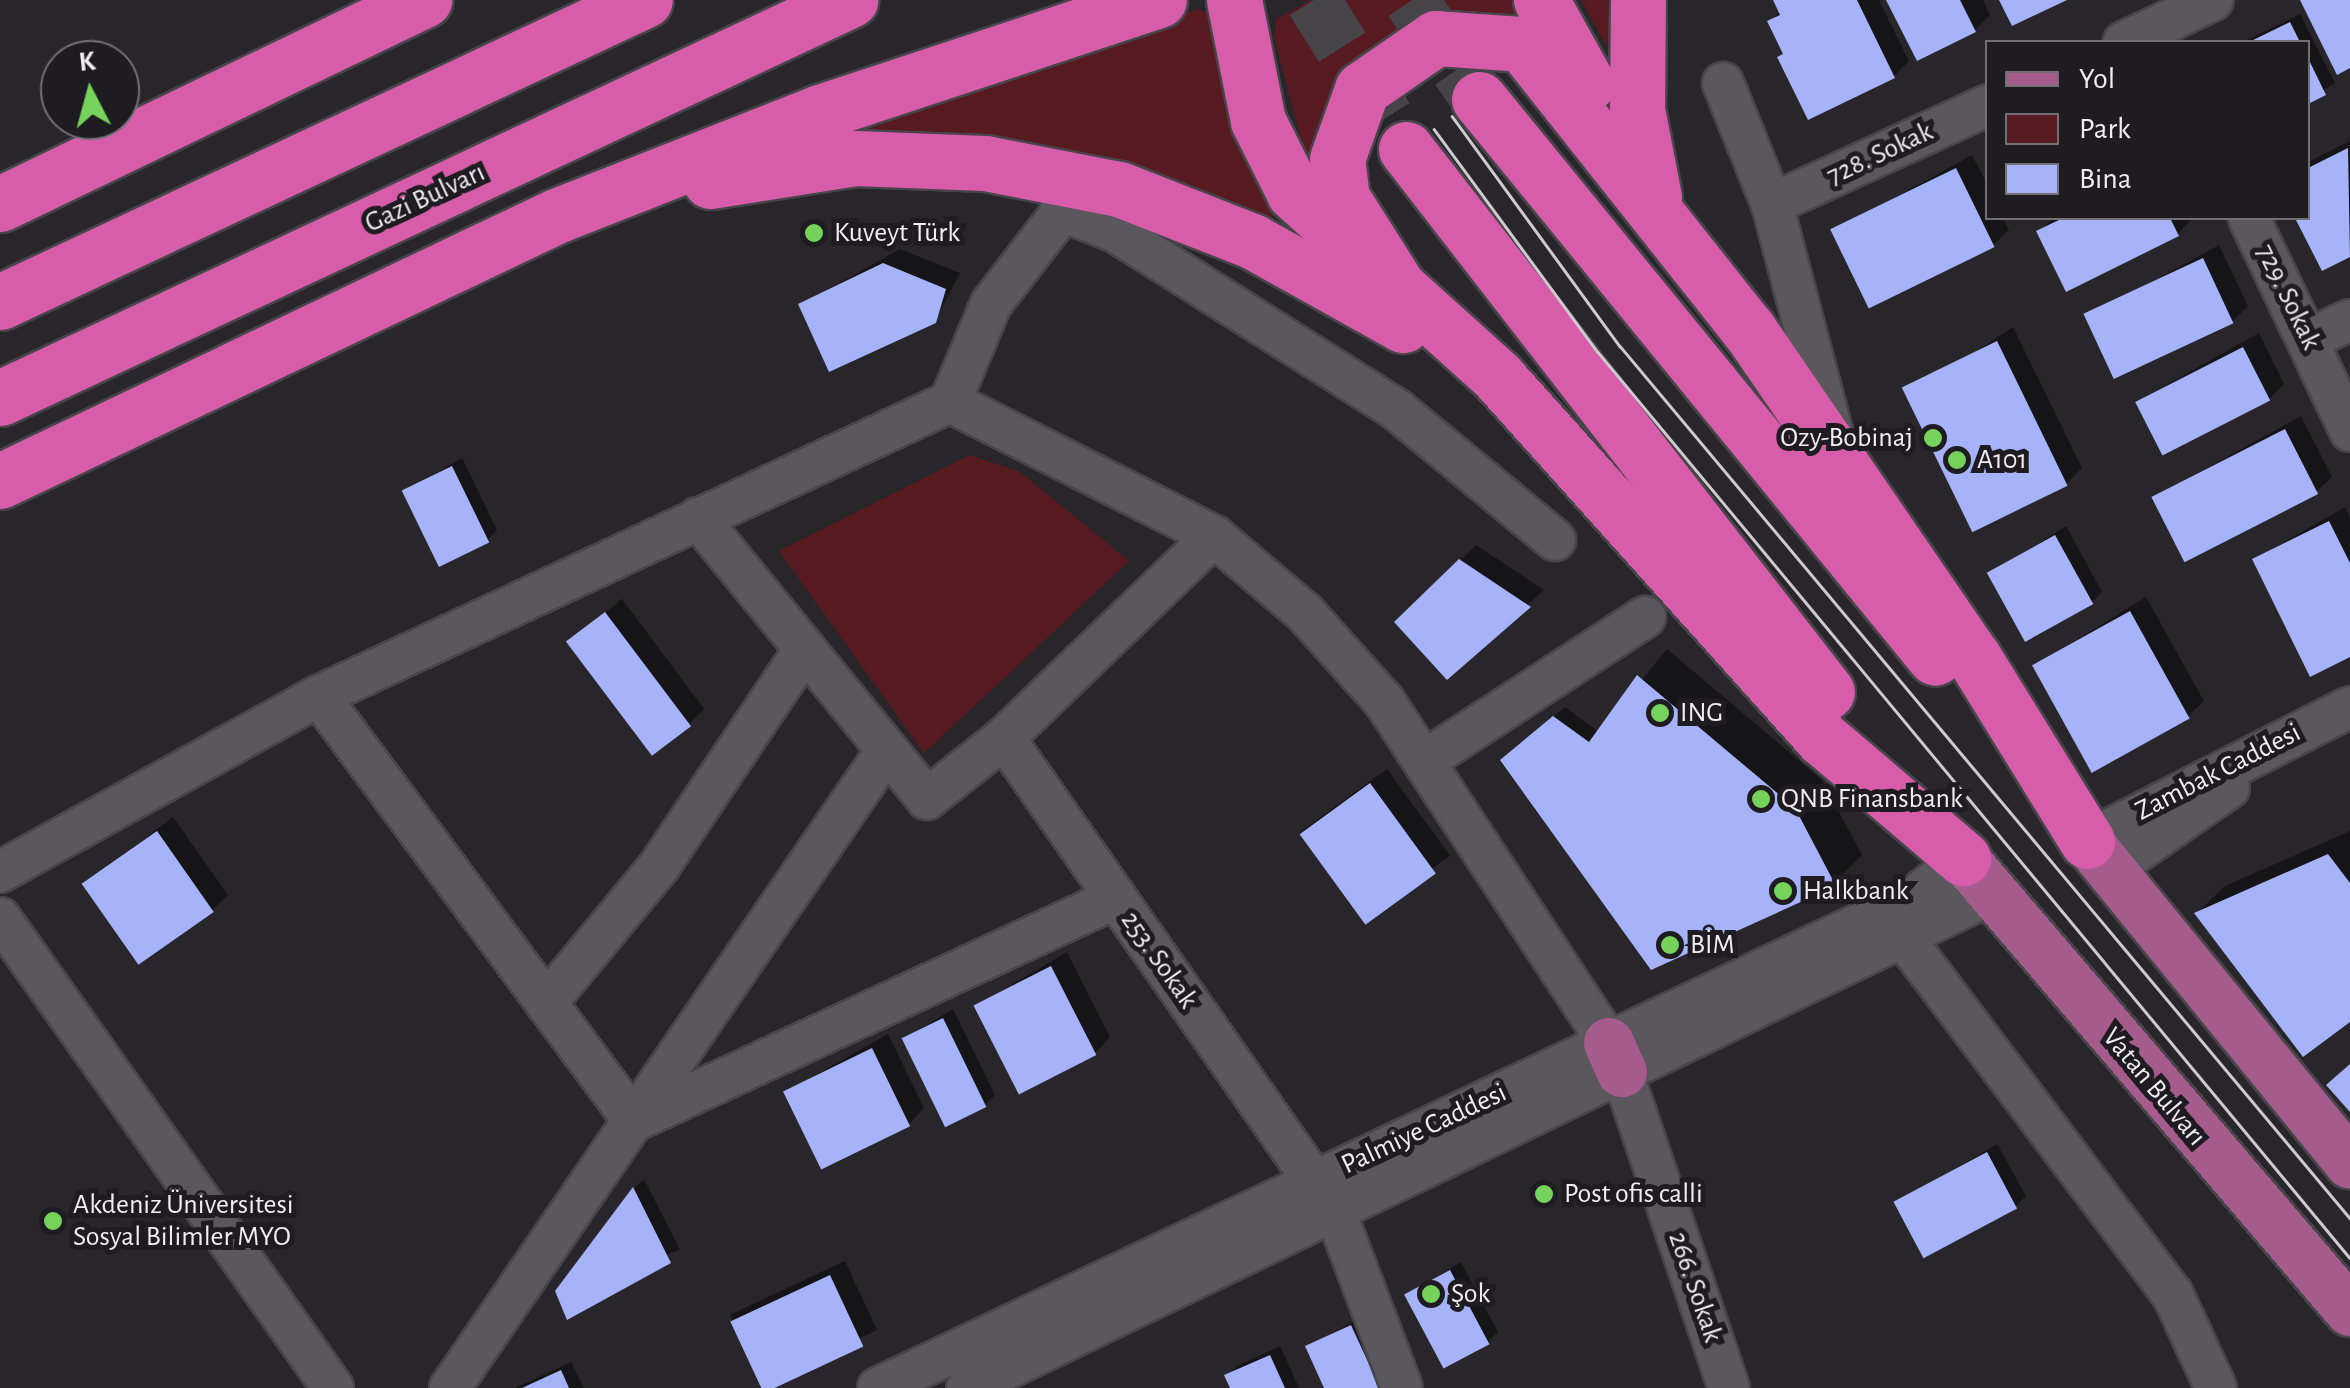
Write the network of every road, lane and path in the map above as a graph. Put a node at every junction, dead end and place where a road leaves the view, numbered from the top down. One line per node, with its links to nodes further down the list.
1 (424, 0): 17 (highway)
2 (645, 0): 23 (highway)
3 (850, 0): 27 (highway, Gazi Bulvarı)
4 (1048, 0): 11 (highway)
5 (1159, 0): 11 (highway)
6 (1234, 0): 22 (highway)
7 (1541, 0): 19 (highway)
8 (1638, 0): 19 (highway)
9 (2213, 0): 10 (street)
10 (2146, 28)
11 (990, 56): 20 (highway)
12 (1723, 83): 18 (street)
13 (1479, 99): 43 (highway)
14 (1985, 106): 18 (street, 728. Sokak)
15 (1406, 149): 45 (highway)
16 (1074, 197): 20 (highway); 26 (highway); 28 (street); 34 (street)
17 (0, 204)
18 (1772, 204): 30 (street)
19 (1658, 215): 22 (highway); 30 (highway)
20 (556, 216): 31 (highway)
21 (2250, 220): 25 (street, 729. Sokak)
22 (1399, 288): 26 (highway)
23 (0, 302)
24 (2350, 320): 25 (street)
25 (2309, 339): 29 (street, 729. Sokak)
26 (1498, 377): 45 (highway)
27 (0, 398)
28 (950, 402): 32 (street); 33 (street, 266. Sokak)
29 (2350, 431)
30 (1843, 472): 43 (highway)
31 (0, 481)
32 (698, 518): 36 (street); 37 (street)
33 (1214, 536): 40 (street); 42 (street, 266. Sokak)
34 (1555, 540)
35 (1645, 616): 42 (street)
36 (805, 650): 41 (street); 49 (street)
37 (320, 696): 44 (street); 49 (street)
38 (2350, 707): 43 (street, Zambak Caddesi)
39 (2350, 736): 43 (street, Zambak Caddesi)
40 (1004, 738): 41 (street); 46 (street, 253. Sokak)
41 (887, 750): 51 (street)
42 (1424, 761): 50 (street, 266. Sokak)
43 (2098, 856): 52 (main road)
44 (0, 872)
45 (1977, 876): 48 (street, Palmiye Caddesi); 50 (street, Palmiye Caddesi); 54 (main road, Vatan Bulvarı)
46 (1116, 898): 51 (street); 53 (street, 253. Sokak)
47 (0, 918): 55 (street)
48 (1903, 937): 50 (street, Palmiye Caddesi); 61 (street)
49 (546, 1002): 51 (street)
50 (1615, 1058): 53 (street, Palmiye Caddesi); 60 (street, 266. Sokak)
51 (634, 1121): 56 (street)
52 (2350, 1163)
53 (1324, 1196): 57 (street, Palmiye Caddesi); 58 (street, Palmiye Caddesi); 59 (street, 253. Sokak)
54 (2350, 1311)
55 (331, 1387)
56 (450, 1388)
57 (878, 1388)
58 (967, 1388)
59 (1402, 1388)
60 (1729, 1388)
61 (2216, 1388)

